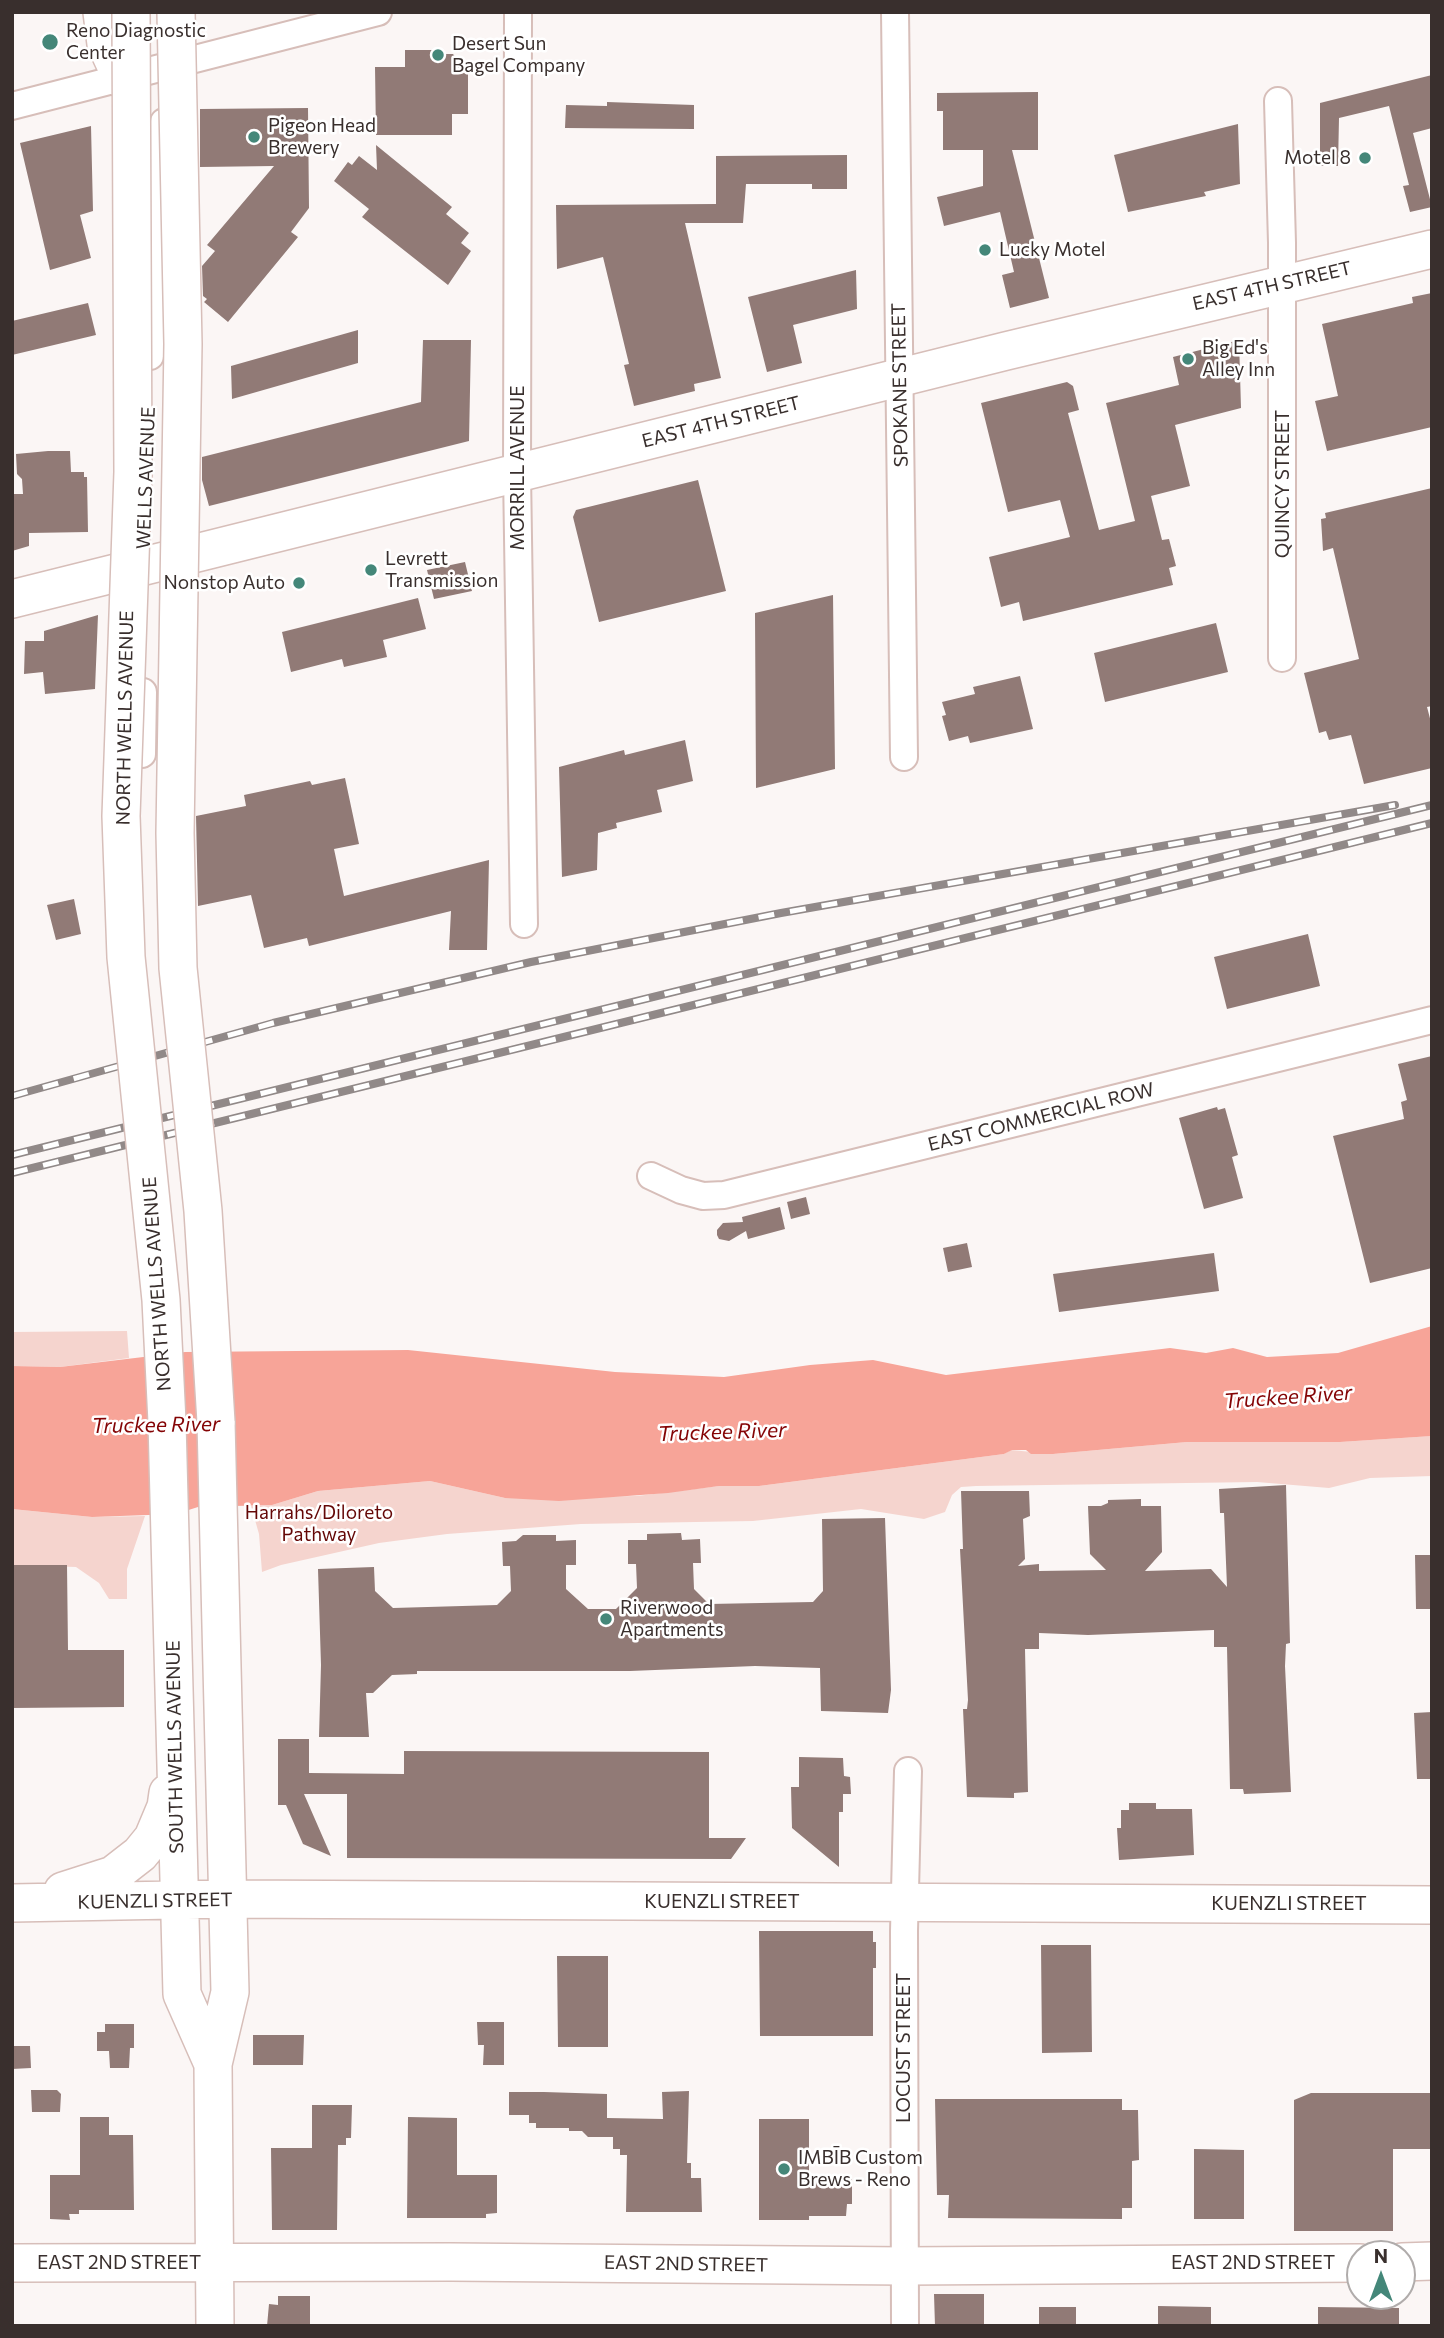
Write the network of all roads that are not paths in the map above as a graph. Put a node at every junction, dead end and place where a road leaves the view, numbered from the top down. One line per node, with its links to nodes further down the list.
1 (102, 12): 8 (main road)
2 (131, 12): 24 (main road, NORTH WELLS AVENUE, bridge)
3 (176, 12): 27 (main road, SOUTH WELLS AVENUE, bridge)
4 (378, 12): 7 (street)
5 (518, 12): 15 (street, MORRILL AVENUE)
6 (895, 12): 14 (street, SPOKANE STREET)
7 (167, 68): 8 (street); 11 (street, WELLS AVENUE)
8 (122, 79): 10 (street); 11 (street, WELLS AVENUE)
9 (1278, 101): 13 (street, QUINCY STREET)
10 (12, 106)
11 (155, 202): 16 (street, WELLS AVENUE)
12 (1432, 249): 13 (main road, EAST 4TH STREET)
13 (1281, 283): 14 (main road, EAST 4TH STREET); 18 (street, QUINCY STREET)
14 (900, 377): 15 (main road, EAST 4TH STREET); 20 (street, SPOKANE STREET)
15 (517, 473): 16 (main road, EAST 4TH STREET); 21 (street, MORRILL AVENUE)
16 (143, 566): 17 (main road, EAST 4TH STREET); 19 (street, WELLS AVENUE)
17 (12, 599)
18 (1282, 658)
19 (142, 754)
20 (904, 757)
21 (524, 924)
22 (1432, 1020): 23 (street, EAST COMMERCIAL ROW)
23 (651, 1177)
24 (167, 1422): 25 (main road, SOUTH WELLS AVENUE)
25 (175, 1743): 28 (main road, SOUTH WELLS AVENUE); 29 (main road)
26 (908, 1771): 30 (street, LOCUST STREET)
27 (227, 1899): 28 (main road, KUENZLI STREET); 30 (main road, KUENZLI STREET); 32 (main road, SOUTH WELLS AVENUE)
28 (179, 1901): 29 (main road, KUENZLI STREET); 32 (main road, SOUTH WELLS AVENUE)
29 (12, 1902)
30 (905, 1903): 31 (main road, KUENZLI STREET); 36 (street, LOCUST STREET)
31 (1432, 1905)
32 (213, 2064): 33 (main road, SOUTH WELLS AVENUE)
33 (215, 2262): 34 (main road, EAST 2ND STREET); 36 (main road, EAST 2ND STREET); 37 (main road, SOUTH WELLS AVENUE)
34 (12, 2263)
35 (1346, 2263): 36 (main road, EAST 2ND STREET)
36 (905, 2266): 38 (street, LOCUST STREET)
37 (215, 2326)
38 (905, 2326)

